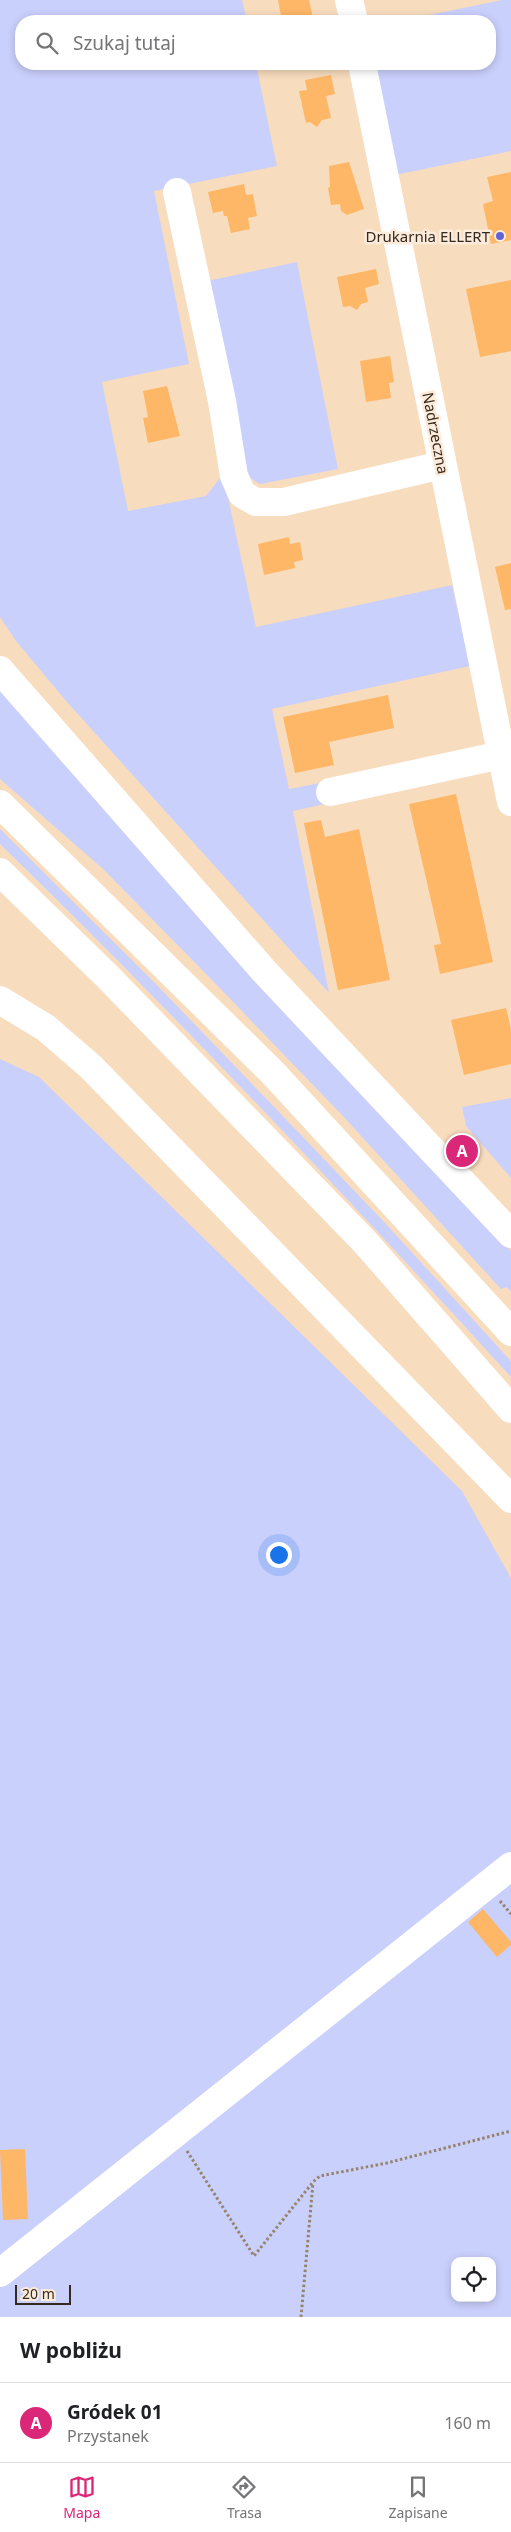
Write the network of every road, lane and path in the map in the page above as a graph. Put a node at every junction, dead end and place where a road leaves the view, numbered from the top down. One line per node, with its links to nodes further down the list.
1 (349, 0): 2 (main road)
2 (353, 15)
3 (363, 70): 5 (main road, Nadrzeczna)
4 (177, 192): 5 (main road)
5 (442, 465): 7 (main road, Nadrzeczna)
6 (0, 670): 13 (main road)
7 (506, 754): 8 (main road); 9 (main road, Nadrzeczna)
8 (330, 792)
9 (511, 802)
10 (0, 804): 14 (main road)
11 (0, 872): 15 (main road)
12 (0, 1000): 16 (main road)
13 (511, 1234)
14 (511, 1332)
15 (511, 1409)
16 (511, 1499)
17 (511, 1866): 19 (main road)
18 (511, 2131): 20 (path)
19 (176, 2134): 20 (path); 21 (main road)
20 (313, 2182): 22 (path)
21 (0, 2273)
22 (301, 2317)

